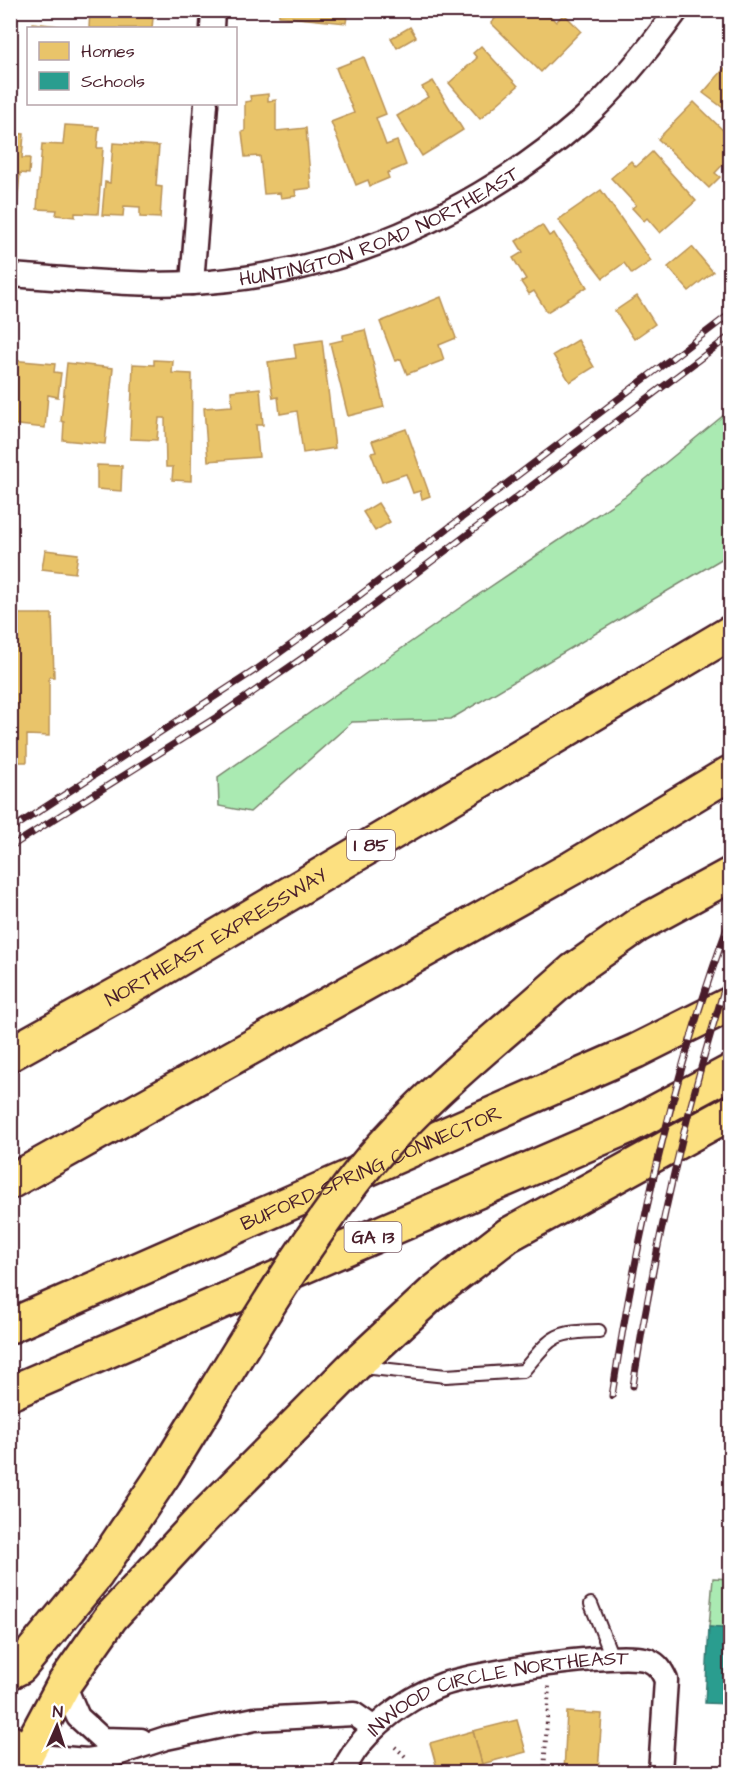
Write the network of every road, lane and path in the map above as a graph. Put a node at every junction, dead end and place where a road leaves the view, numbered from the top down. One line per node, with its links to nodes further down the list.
1 (213, 10): 3 (street)
2 (677, 10): 6 (street, HUNTINGTON ROAD NORTHEAST)
3 (212, 27)
4 (206, 105): 6 (street)
5 (10, 274): 6 (street, HUNTINGTON ROAD NORTHEAST)
6 (192, 283)
7 (730, 633): 11 (highway, NORTHEAST EXPRESSWAY / I 85)
8 (730, 773): 14 (highway)
9 (730, 875): 22 (highway, bridge)
10 (730, 1004): 15 (highway, BUFORD-SPRING CONNECTOR)
11 (10, 1054)
12 (730, 1072): 18 (highway, GA 13)
13 (730, 1113): 17 (highway)
14 (10, 1182)
15 (10, 1326)
16 (599, 1330): 17 (lane)
17 (354, 1366): 23 (highway)
18 (10, 1393)
19 (591, 1604): 20 (lane)
20 (612, 1657): 21 (street, INWOOD CIRCLE NORTHEAST); 32 (street, INWOOD CIRCLE NORTHEAST)
21 (550, 1666): 24 (street, INWOOD CIRCLE NORTHEAST); 31 (path)
22 (10, 1672)
23 (64, 1684): 25 (street); 27 (highway)
24 (374, 1728): 25 (street); 30 (street, INWOOD CIRCLE NORTHEAST)
25 (166, 1738): 27 (street); 29 (street)
26 (395, 1747): 28 (path)
27 (19, 1757)
28 (407, 1758)
29 (108, 1773)
30 (343, 1773)
31 (544, 1773)
32 (660, 1773)

